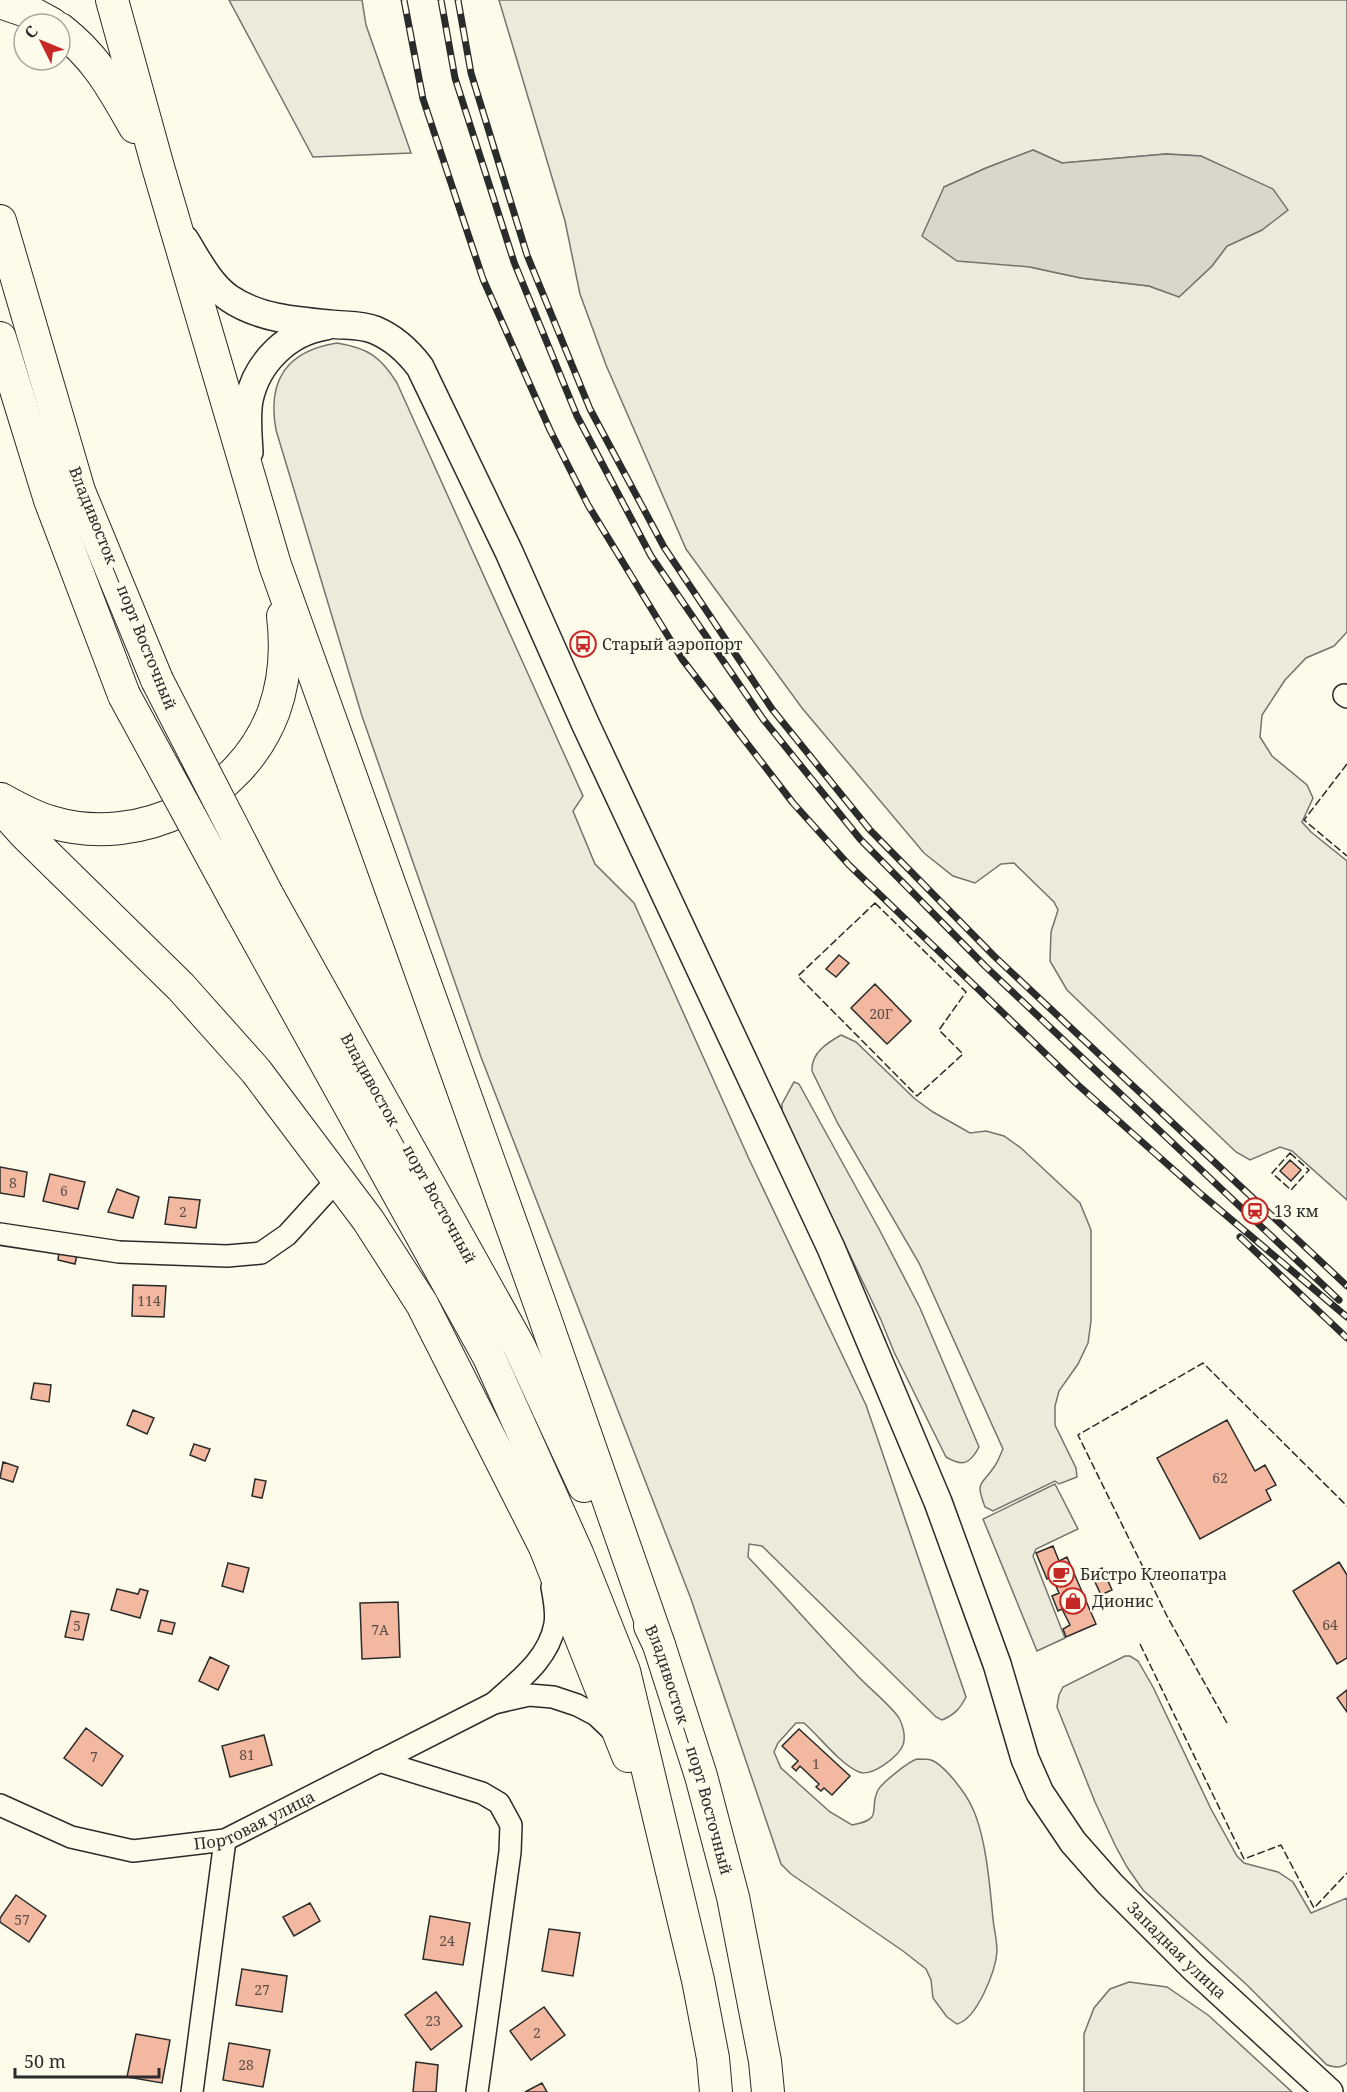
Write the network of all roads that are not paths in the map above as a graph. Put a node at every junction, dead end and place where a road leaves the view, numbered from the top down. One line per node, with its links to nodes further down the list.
1 (112, 0): 5 (highway)
2 (0, 2): 3 (highway)
3 (29, 12)
4 (72, 39): 5 (highway)
5 (158, 167): 7 (highway)
6 (0, 221): 17 (highway, Владивосток — порт Восточный, bridge)
7 (175, 224): 8 (main road); 10 (highway)
8 (332, 325): 10 (main road); 28 (main road, Западная улица)
9 (0, 338): 23 (highway, Владивосток — порт Восточный, bridge)
10 (250, 480): 11 (highway)
11 (275, 565): 12 (highway); 17 (highway)
12 (0, 798)
13 (0, 806): 14 (highway)
14 (337, 1180): 15 (street); 16 (highway)
15 (0, 1234)
16 (546, 1547): 18 (street); 19 (highway)
17 (659, 1645): 27 (highway, Владивосток — порт Восточный)
18 (494, 1703): 19 (street); 20 (street, Портовая улица)
19 (621, 1739): 23 (highway)
20 (379, 1761): 22 (street, Портовая улица); 25 (street)
21 (0, 1805): 22 (street, Портовая улица)
22 (225, 1840): 24 (street)
23 (671, 1865): 26 (highway, Владивосток — порт Восточный)
24 (192, 2092)
25 (477, 2092)
26 (716, 2092)
27 (768, 2092)
28 (1329, 2092)

